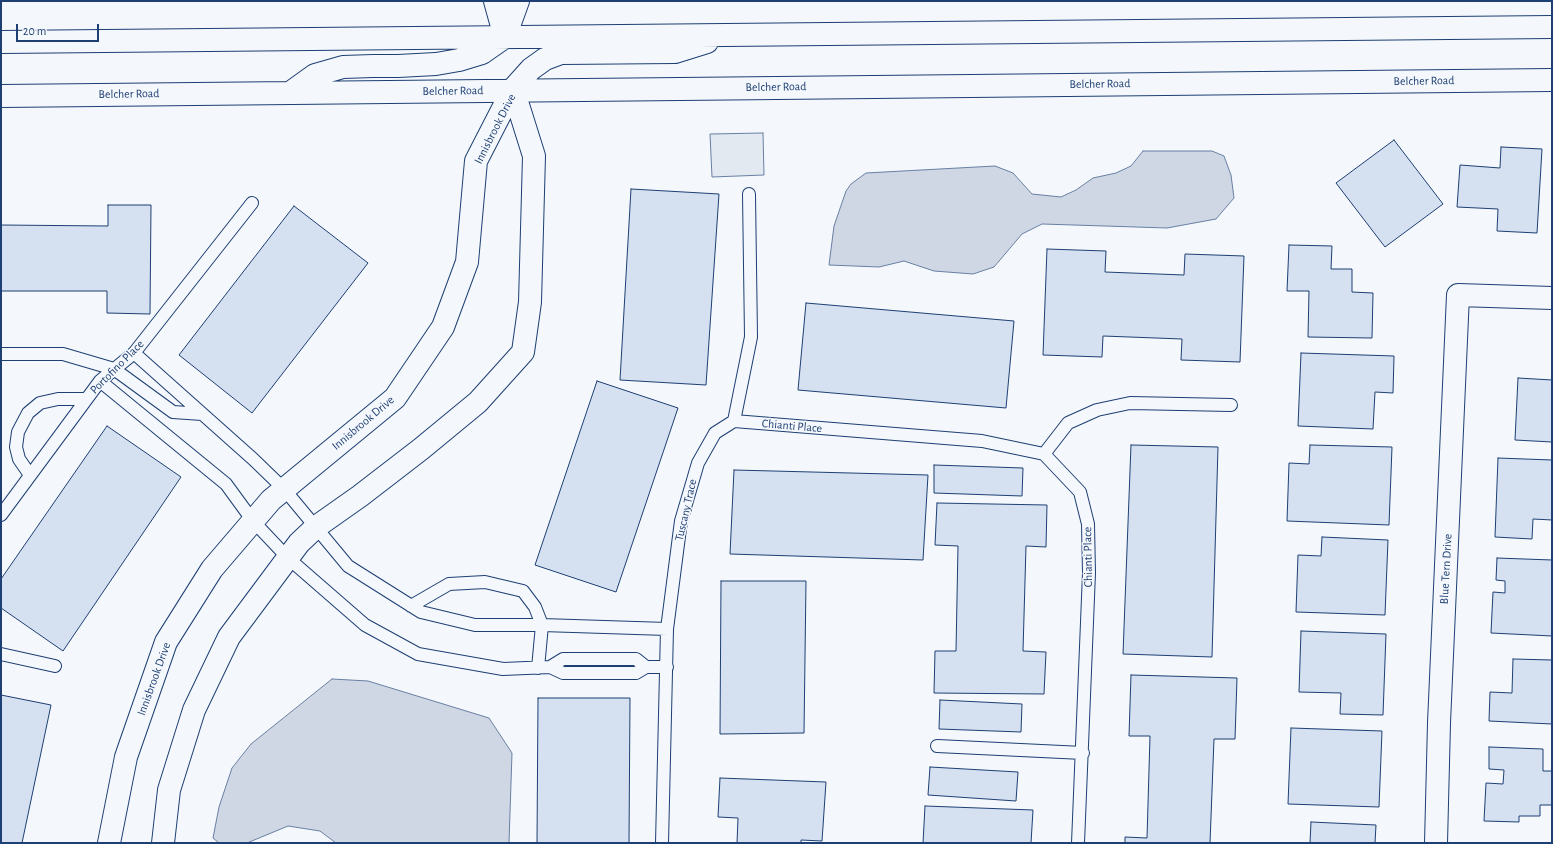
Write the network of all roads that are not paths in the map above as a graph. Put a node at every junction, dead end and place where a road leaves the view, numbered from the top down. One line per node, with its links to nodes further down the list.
1 (495, 1): 5 (main road)
2 (518, 1): 5 (main road)
3 (1552, 27): 4 (main road)
4 (729, 35): 5 (main road); 8 (main road)
5 (505, 37): 6 (main road); 9 (main road)
6 (1, 42)
7 (1552, 80): 8 (main road, Belcher Road)
8 (513, 89): 9 (main road, Belcher Road); 26 (main road, Innisbrook Drive); 30 (main road, Innisbrook Drive)
9 (290, 93): 10 (main road, Belcher Road)
10 (1, 96)
11 (749, 194): 22 (lane)
12 (252, 203): 14 (lane, Portofino Place)
13 (1552, 298): 45 (main road, Blue Tern Drive)
14 (134, 353): 16 (lane, Portofino Place); 21 (lane)
15 (1, 354): 16 (lane)
16 (114, 369): 17 (lane, Portofino Place); 20 (lane)
17 (100, 381): 18 (lane, Portofino Place); 23 (lane)
18 (86, 399): 25 (lane, Portofino Place); 25 (lane)
19 (1231, 405): 24 (lane)
20 (173, 412): 21 (lane); 23 (lane)
21 (202, 414): 26 (lane)
22 (734, 422): 24 (lane, Chianti Place); 34 (lane, Tuscany Trace)
23 (159, 429): 29 (lane)
24 (1044, 454): 40 (lane, Chianti Place)
25 (30, 475): 27 (lane, Portofino Place)
26 (284, 489): 29 (main road, Innisbrook Drive); 30 (lane)
27 (5, 500): 28 (lane, Portofino Place)
28 (1, 515)
29 (253, 521): 31 (lane); 41 (main road, Innisbrook Drive)
30 (316, 527): 31 (main road, Innisbrook Drive); 32 (lane)
31 (288, 558): 38 (lane); 42 (main road, Innisbrook Drive)
32 (410, 606): 33 (lane); 33 (lane)
33 (542, 625): 34 (lane); 38 (lane)
34 (668, 629): 37 (lane, Tuscany Trace)
35 (1, 654): 36 (lane)
36 (55, 666)
37 (667, 667): 38 (lane); 43 (lane, Tuscany Trace)
38 (538, 668)
39 (937, 746): 40 (lane)
40 (1083, 754): 44 (lane, Chianti Place)
41 (109, 843)
42 (163, 843)
43 (662, 843)
44 (1078, 843)
45 (1436, 843)

